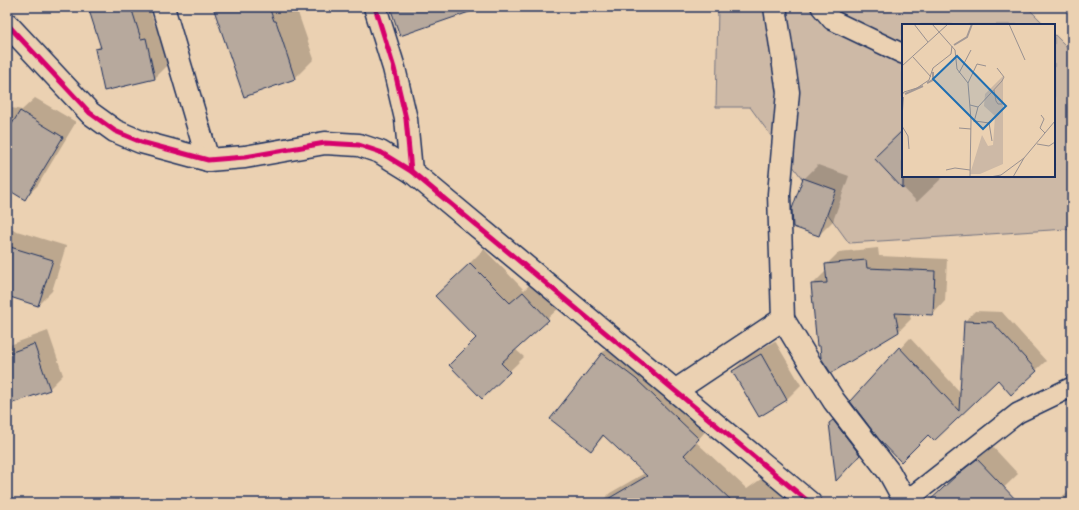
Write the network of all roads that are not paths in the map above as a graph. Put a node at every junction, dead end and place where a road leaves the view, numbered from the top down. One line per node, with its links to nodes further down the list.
1 (163, 7): 7 (street)
2 (375, 7): 8 (street)
3 (775, 7): 9 (street)
4 (821, 7): 6 (lane)
5 (7, 24): 7 (street)
6 (902, 54)
7 (208, 160): 8 (street)
8 (410, 171): 11 (street)
9 (783, 319): 11 (street); 12 (street)
10 (1072, 387): 12 (lane)
11 (675, 391): 13 (street)
12 (906, 502)
13 (810, 503)

